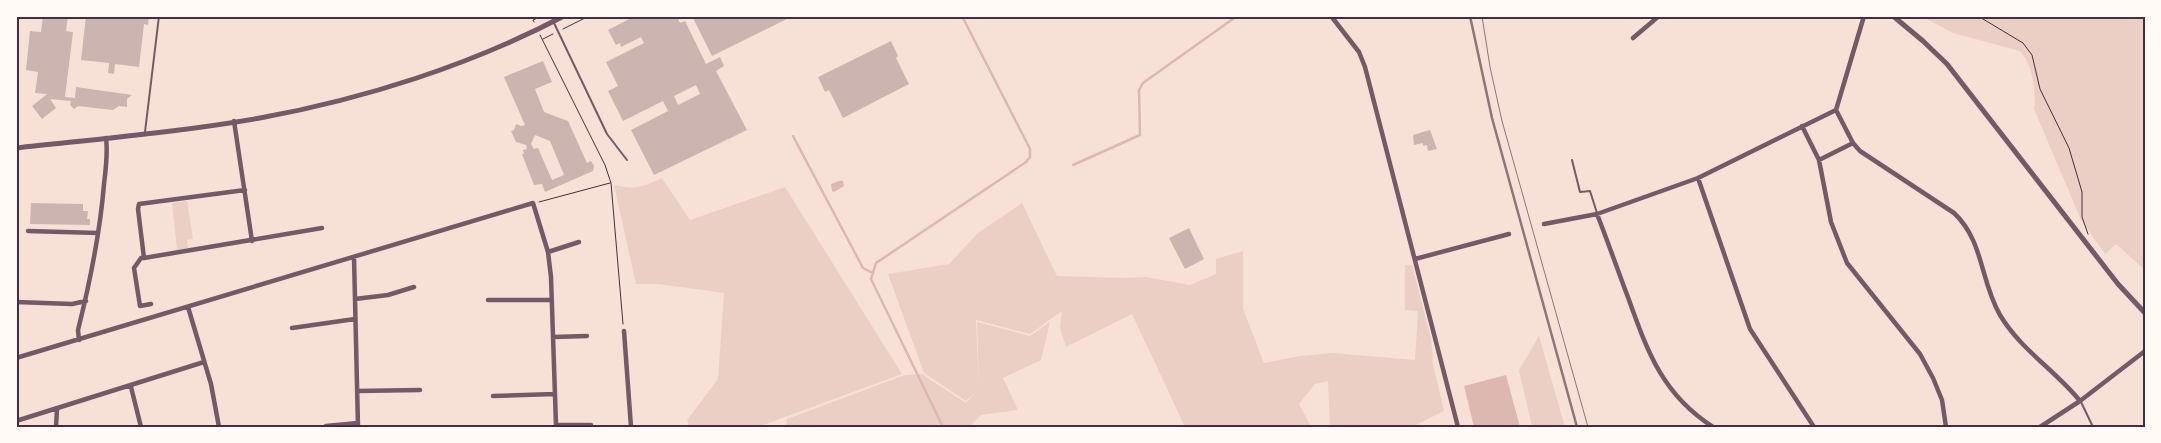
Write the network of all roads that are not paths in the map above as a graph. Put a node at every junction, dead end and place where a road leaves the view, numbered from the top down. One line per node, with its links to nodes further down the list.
1 (159, 16): 12 (lane)
2 (564, 16): 7 (street)
3 (1331, 16): 32 (street)
4 (1659, 16): 8 (street)
5 (1864, 16): 9 (street)
6 (1892, 16): 41 (street)
7 (556, 19): 10 (street); 16 (lane)
8 (1633, 38)
9 (1836, 110): 11 (street); 14 (street)
10 (234, 121): 12 (street); 20 (street)
11 (1802, 126): 18 (street); 19 (street)
12 (145, 134): 13 (street)
13 (106, 138): 15 (street); 25 (street)
14 (1853, 143): 18 (street); 56 (street)
15 (16, 148)
16 (627, 160)
17 (1572, 160): 21 (lane)
18 (1819, 160): 69 (street)
19 (1698, 178): 21 (street); 68 (street)
20 (245, 190): 27 (street); 31 (street)
21 (1597, 214): 22 (street); 67 (street)
22 (1544, 224)
23 (322, 228): 27 (street)
24 (28, 231): 25 (street)
25 (98, 233): 37 (street)
26 (1509, 234): 32 (street)
27 (252, 241): 31 (street)
28 (579, 242): 29 (street)
29 (548, 252): 30 (street); 36 (street)
30 (354, 257): 34 (street); 40 (street)
31 (144, 258): 39 (street)
32 (1415, 259): 66 (street)
33 (414, 287): 34 (street)
34 (355, 299): 42 (street)
35 (488, 300): 36 (street)
36 (552, 300): 46 (street)
37 (86, 301): 38 (street); 47 (street)
38 (16, 302)
39 (151, 304)
40 (188, 307): 47 (street); 50 (street)
41 (2145, 313)
42 (355, 319): 43 (street); 53 (street)
43 (292, 328)
44 (624, 331): 65 (street)
45 (587, 336): 46 (street)
46 (553, 338): 54 (street)
47 (78, 340): 49 (street)
48 (2145, 351): 56 (street)
49 (16, 358)
50 (204, 362): 51 (street); 64 (street)
51 (131, 386): 57 (street); 63 (street)
52 (420, 390): 53 (street)
53 (357, 391): 60 (street)
54 (555, 394): 55 (street); 59 (street)
55 (493, 396)
56 (2080, 402): 70 (street); 71 (lane)
57 (57, 409): 58 (street); 62 (street)
58 (16, 421)
59 (591, 424)
60 (358, 425): 61 (street)
61 (326, 426)
62 (56, 427)
63 (141, 427)
64 (219, 427)
65 (631, 427)
66 (1458, 427)
67 (1713, 427)
68 (1814, 427)
69 (1946, 427)
70 (2040, 427)
71 (2093, 427)

